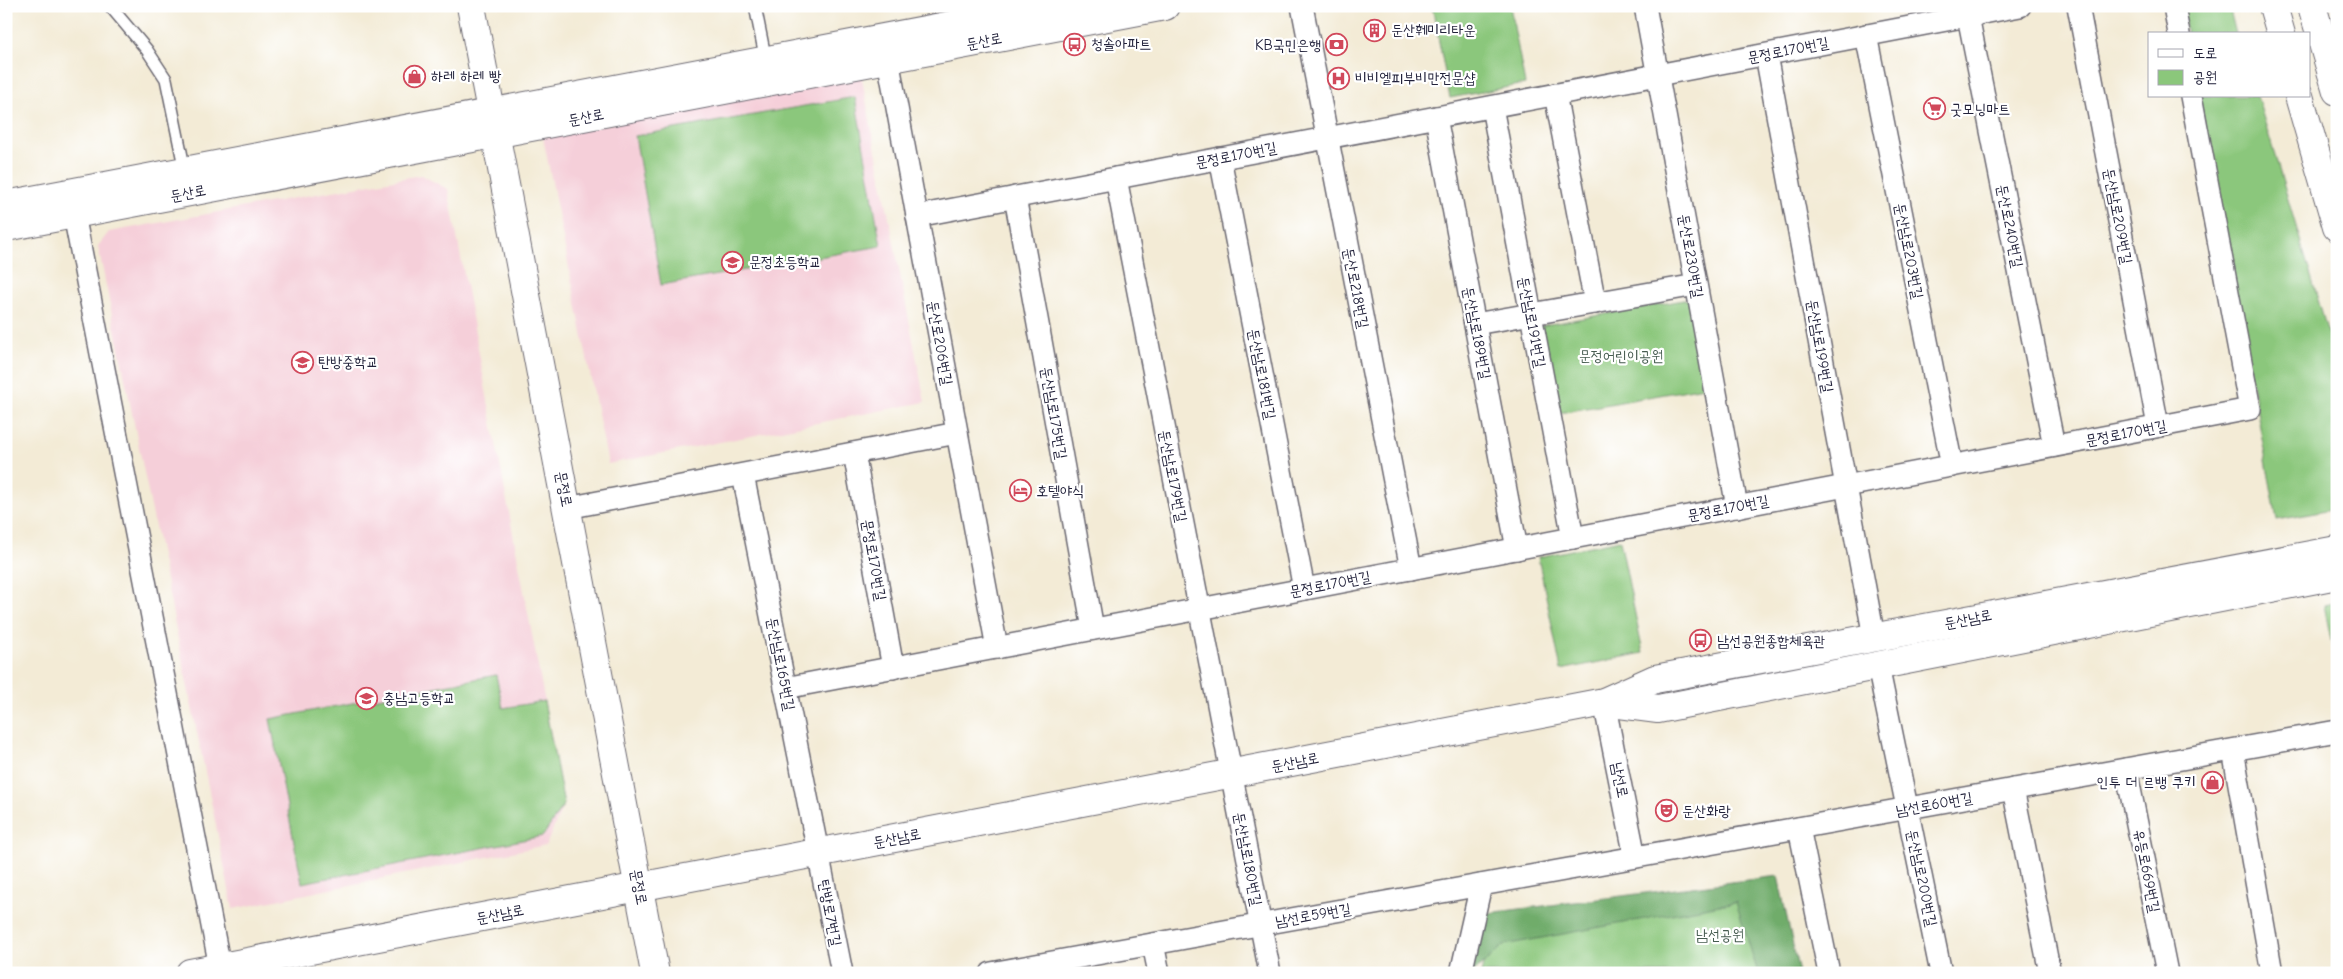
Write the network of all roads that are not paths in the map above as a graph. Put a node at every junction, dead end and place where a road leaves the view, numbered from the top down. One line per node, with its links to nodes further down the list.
1 (110, 6): 32 (lane)
2 (471, 6): 28 (main road, 문정로)
3 (755, 6): 20 (lane)
4 (1051, 6): 18 (main road, 둔산로)
5 (1165, 6): 13 (main road, 둔산로)
6 (1302, 6): 29 (street, 둔산로218번길)
7 (1645, 6): 21 (street, 둔산로230번길)
8 (2020, 6): 14 (street, 문정로170번길)
9 (2078, 6): 43 (street, 둔산남로209번길)
10 (2174, 6): 15 (street)
11 (2273, 6): 16 (main road)
12 (2312, 6): 22 (main road)
13 (1130, 10): 18 (main road, 둔산로)
14 (1967, 11): 17 (street, 문정로170번길); 45 (street, 둔산로240번길)
15 (2179, 32)
16 (2280, 32)
17 (1866, 35): 19 (street, 문정로170번길); 47 (street, 둔산남로203번길)
18 (886, 49): 20 (main road, 둔산로); 36 (street, 둔산로206번길)
19 (1766, 54): 21 (street, 문정로170번길); 49 (street, 둔산남로199번길)
20 (768, 71): 28 (main road, 둔산로)
21 (1658, 75): 23 (street, 문정로170번길); 39 (street, 둔산로230번길)
22 (2337, 91)
23 (1555, 94): 26 (street, 문정로170번길); 40 (street)
24 (2191, 98): 43 (street, 문정로170번길)
25 (2300, 98): 38 (main road)
26 (1492, 107): 27 (street, 문정로170번길); 41 (street, 둔산남로191번길)
27 (1436, 117): 29 (street, 문정로170번길); 42 (street, 둔산남로189번길)
28 (493, 124): 32 (main road, 둔산로); 51 (main road, 문정로)
29 (1327, 138): 30 (street, 문정로170번길); 55 (street, 둔산로218번길)
30 (1220, 158): 31 (street, 문정로170번길); 57 (street, 둔산남로181번길)
31 (1116, 178): 33 (street, 문정로170번길); 58 (street, 둔산남로179번길)
32 (187, 182): 34 (main road, 둔산로)
33 (1015, 198): 36 (street, 문정로170번길); 59 (street, 둔산남로175번길)
34 (72, 204): 35 (main road, 둔산로); 37 (main road, 둔산로); 80 (street)
35 (6, 205)
36 (917, 216): 44 (street, 둔산로206번길)
37 (6, 227)
38 (2337, 227)
39 (1696, 284): 40 (street); 50 (street, 둔산로230번길)
40 (1594, 303): 41 (street)
41 (1531, 315): 42 (street); 52 (street, 둔산남로191번길)
42 (1475, 324): 53 (street, 둔산남로189번길)
43 (2158, 426): 45 (street, 문정로170번길)
44 (957, 434): 46 (street); 61 (street, 둔산로206번길)
45 (2054, 446): 47 (street, 문정로170번길)
46 (854, 453): 48 (street); 63 (street, 문정로170번길)
47 (1952, 466): 49 (street, 문정로170번길)
48 (743, 475): 51 (street); 64 (street, 둔산남로165번길)
49 (1846, 486): 50 (street, 문정로170번길); 60 (street, 둔산남로199번길)
50 (1737, 506): 52 (street, 문정로170번길)
51 (568, 508): 76 (main road, 문정로)
52 (1573, 538): 53 (street, 문정로170번길)
53 (1517, 549): 55 (street, 문정로170번길)
54 (2337, 550): 60 (main road, 둔산남로)
55 (1411, 569): 57 (street, 문정로170번길)
56 (2337, 575): 62 (main road, 둔산남로)
57 (1304, 589): 58 (street, 문정로170번길)
58 (1199, 609): 59 (street, 문정로170번길); 69 (street, 둔산남로179번길)
59 (1093, 629): 61 (street, 문정로170번길)
60 (1874, 637): 65 (main road, 둔산남로)
61 (997, 648): 63 (street, 문정로170번길)
62 (1878, 666): 65 (main road, 둔산남로); 71 (street, 둔산남로200번길)
63 (893, 668): 64 (street, 문정로170번길)
64 (785, 688): 73 (street, 둔산남로165번길)
65 (1604, 702): 69 (main road, 둔산남로); 74 (street, 남선로)
66 (2337, 731): 67 (street, 남선로60번길)
67 (2233, 750): 68 (street, 남선로60번길); 92 (street)
68 (2126, 769): 70 (street, 남선로60번길); 91 (street, 유등로669번길)
69 (1231, 774): 73 (main road, 둔산남로); 77 (street, 둔산남로180번길)
70 (2013, 789): 71 (street, 남선로60번길); 90 (street)
71 (1907, 808): 72 (street, 남선로60번길); 89 (street, 둔산남로200번길)
72 (1799, 828): 74 (street, 남선로60번길); 88 (street)
73 (818, 853): 76 (main road, 둔산남로); 83 (street, 탄방로7번길)
74 (1635, 857): 75 (street, 남선로59번길)
75 (1481, 885): 77 (street, 남선로59번길); 87 (street)
76 (639, 887): 80 (main road, 둔산남로); 82 (main road, 문정로)
77 (1261, 924): 78 (street, 남선로59번길); 86 (street, 둔산남로180번길)
78 (1153, 944): 79 (street, 남선로59번길); 85 (street)
79 (1061, 967): 84 (street, 남선로59번길)
80 (230, 968): 81 (main road, 둔산남로)
81 (190, 973)
82 (655, 973)
83 (842, 973)
84 (991, 973)
85 (1159, 973)
86 (1270, 973)
87 (1461, 973)
88 (1829, 973)
89 (1941, 973)
90 (2050, 973)
91 (2167, 973)
92 (2272, 973)

